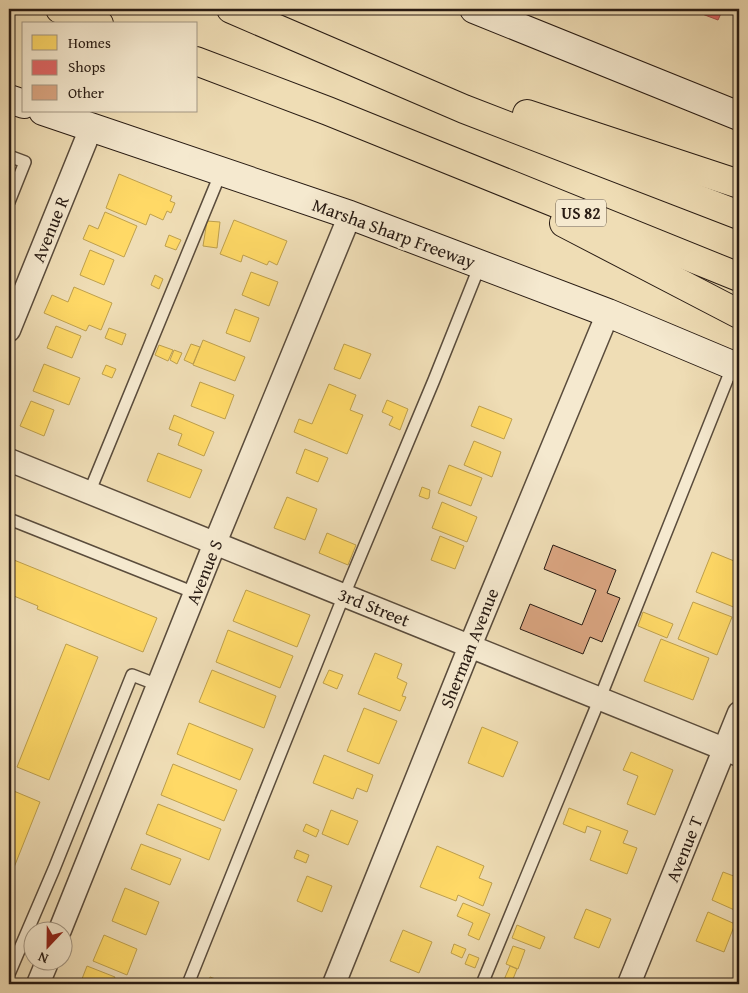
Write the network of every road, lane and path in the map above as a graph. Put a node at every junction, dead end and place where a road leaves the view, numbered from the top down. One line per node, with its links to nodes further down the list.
1 (60, 9): 4 (highway)
2 (231, 9): 8 (highway)
3 (480, 10): 10 (main road)
4 (94, 22)
5 (198, 62): 12 (highway, US 82)
6 (9, 99): 7 (main road)
7 (22, 103)
8 (464, 109): 15 (highway); 18 (highway)
9 (46, 112): 11 (main road, Marsha Sharp Freeway)
10 (739, 116)
11 (91, 128): 14 (main road, Marsha Sharp Freeway); 23 (street, Avenue R)
12 (423, 149): 20 (highway, US 82); 22 (highway)
13 (9, 156): 16 (lane)
14 (221, 172): 17 (main road, Marsha Sharp Freeway); 26 (lane)
15 (739, 184)
16 (9, 202)
17 (350, 215): 19 (main road, Marsha Sharp Freeway); 28 (street, Avenue S)
18 (739, 215)
19 (480, 264): 21 (main road, Marsha Sharp Freeway); 30 (lane)
20 (739, 277)
21 (608, 313): 24 (main road, Marsha Sharp Freeway); 31 (street, Sherman Avenue)
22 (739, 314)
23 (9, 330)
24 (736, 367): 33 (lane)
25 (9, 460): 26 (street, 3rd Street)
26 (89, 493): 28 (street, 3rd Street)
27 (9, 519): 29 (lane)
28 (215, 543): 29 (street, Avenue S); 30 (street, 3rd Street)
29 (196, 592): 32 (street, Avenue S)
30 (344, 595): 31 (street, 3rd Street); 40 (lane)
31 (470, 646): 33 (street, 3rd Street); 41 (street, Sherman Avenue)
32 (158, 685): 36 (street, Avenue S); 38 (lane)
33 (600, 698): 35 (street, 3rd Street); 42 (lane)
34 (739, 713): 35 (street, Avenue T)
35 (732, 752): 43 (street, Avenue T)
36 (64, 920)
37 (44, 970): 39 (street)
38 (9, 974)
39 (38, 984)
40 (188, 984)
41 (334, 984)
42 (482, 984)
43 (629, 984)

